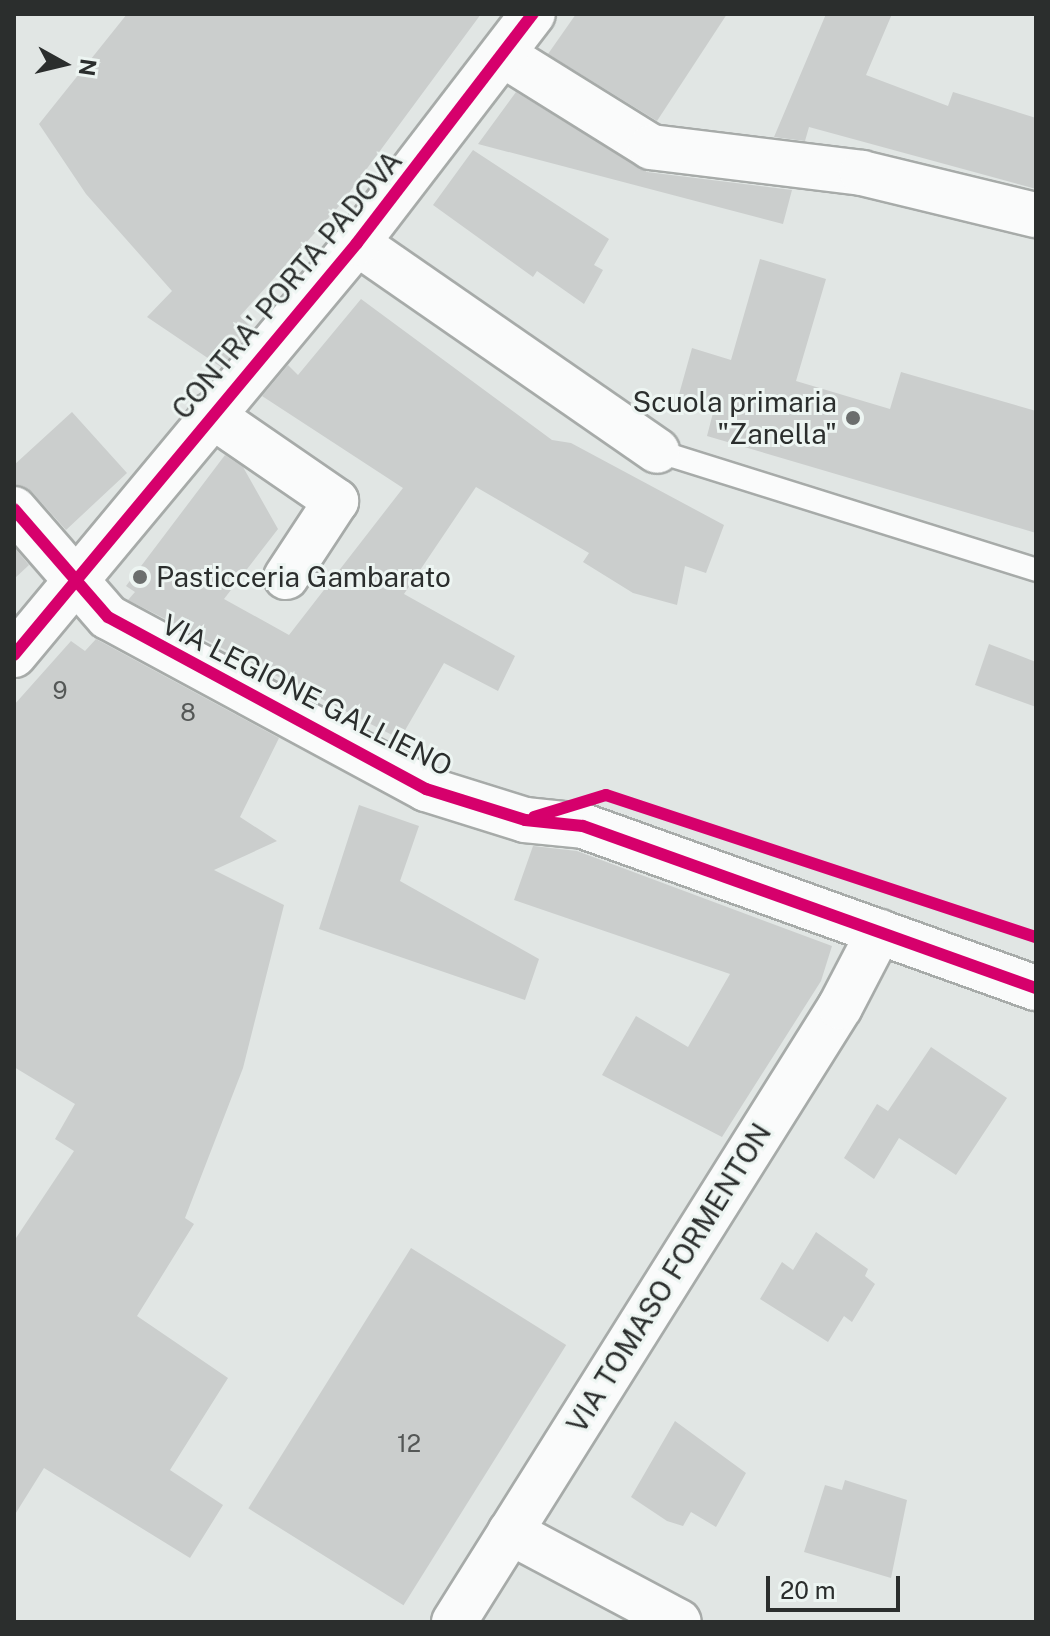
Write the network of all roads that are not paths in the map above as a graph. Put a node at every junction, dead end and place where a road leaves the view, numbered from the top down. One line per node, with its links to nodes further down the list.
1 (533, 14): 2 (street, CONTRA' PORTA PADOVA)
2 (505, 56): 3 (street); 4 (street, CONTRA' PORTA PADOVA)
3 (1036, 215)
4 (357, 243): 5 (street, CONTRA' PORTA PADOVA); 6 (street, CONTRA' PORTA PADOVA)
5 (211, 415): 9 (street, CONTRA' PORTA PADOVA); 10 (street, CONTRA' PORTA PADOVA)
6 (657, 451): 8 (lane)
7 (14, 509): 10 (street, VIA LEGIONE GALLIENO)
8 (1036, 570)
9 (286, 577)
10 (72, 582): 11 (street, CONTRA' PORTA PADOVA); 12 (street, VIA LEGIONE GALLIENO)
11 (14, 655)
12 (879, 932): 13 (street, VIA LEGIONE GALLIENO); 14 (street, VIA TOMASO FORMENTON)
13 (1036, 988)
14 (510, 1532): 15 (street, VIA TOMASO FORMENTON); 16 (street)
15 (454, 1622)
16 (679, 1622)

